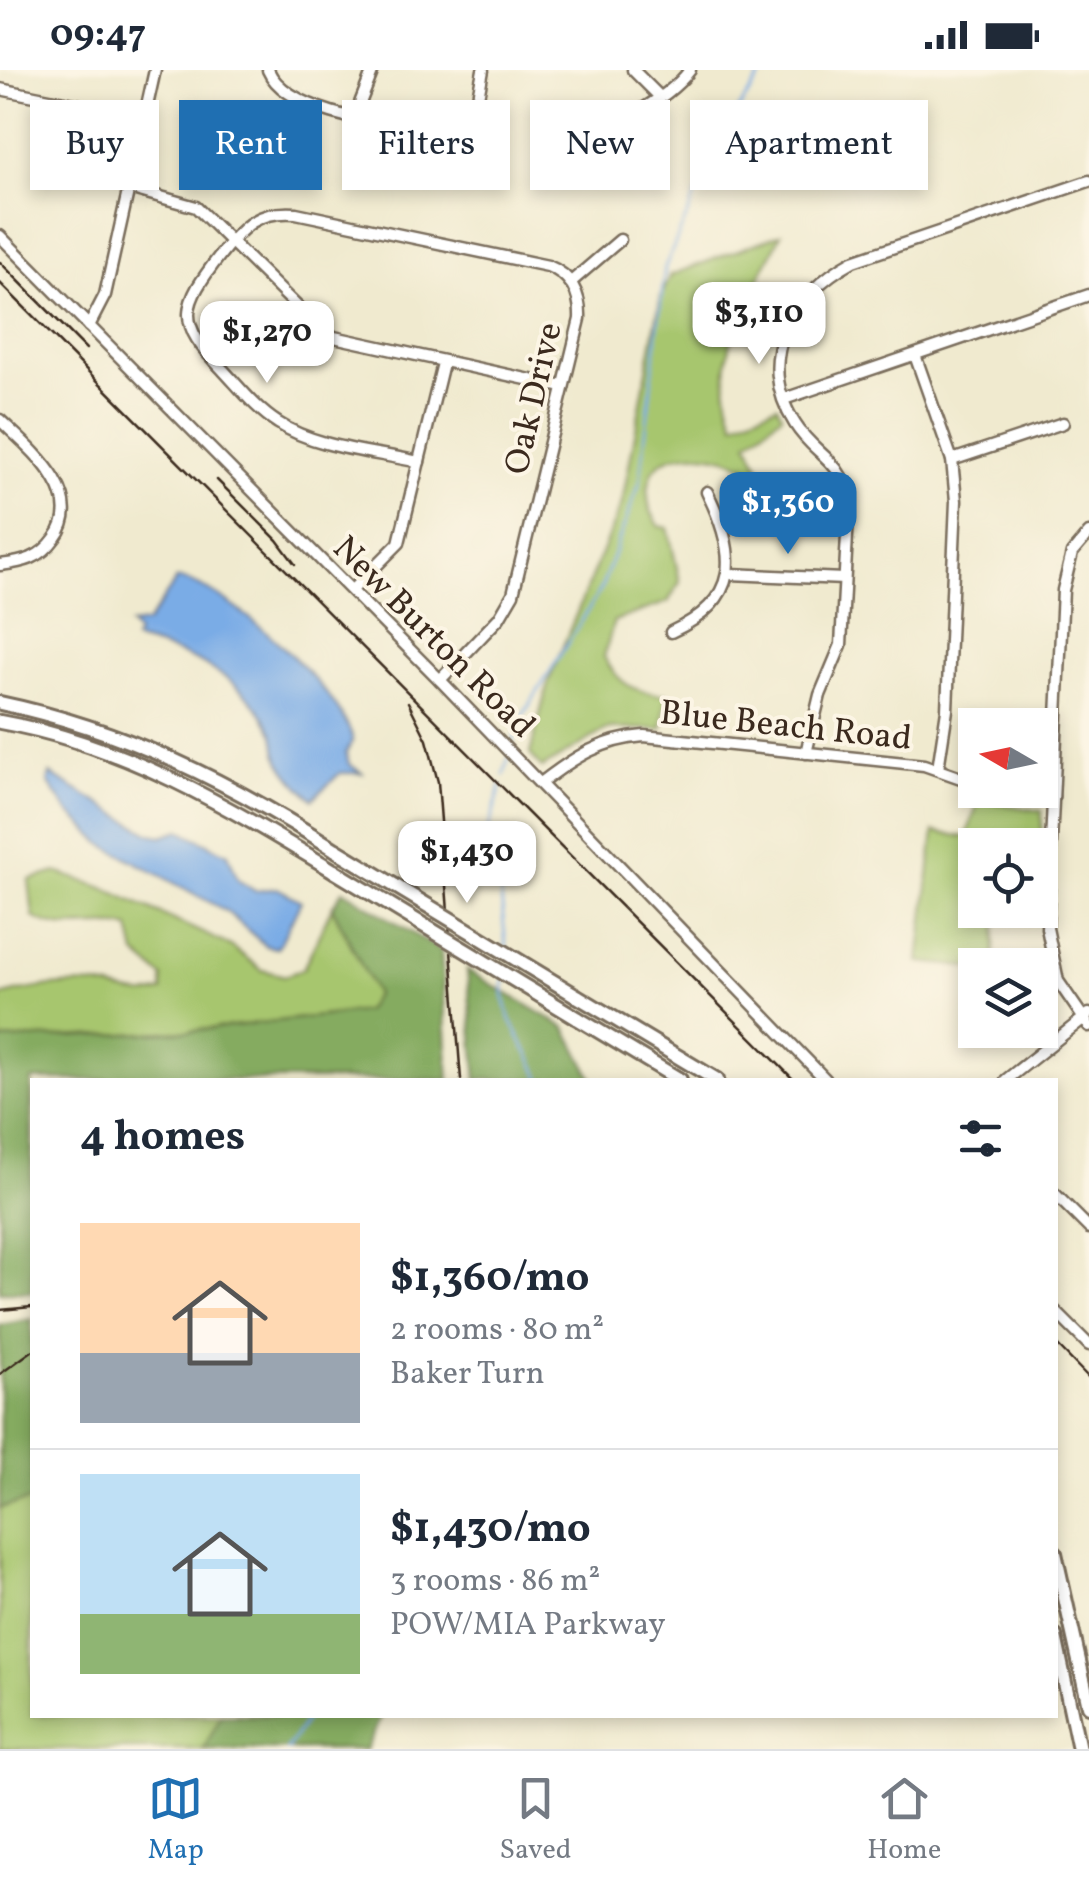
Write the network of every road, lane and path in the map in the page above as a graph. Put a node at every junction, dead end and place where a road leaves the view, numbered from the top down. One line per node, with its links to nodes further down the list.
1 (155, 70): 10 (street)
2 (268, 70): 14 (street)
3 (373, 70): 11 (street)
4 (484, 70): 12 (street)
5 (633, 70): 8 (street)
6 (690, 70): 8 (street)
7 (0, 89): 9 (street)
8 (660, 98): 13 (street)
9 (55, 100)
10 (148, 100)
11 (361, 100)
12 (477, 100)
13 (657, 100)
14 (342, 113)
15 (1089, 180): 27 (street)
16 (129, 190): 23 (street)
17 (137, 190): 19 (street)
18 (0, 236): 23 (street, New Burton Road)
19 (232, 240): 21 (street, Oak Drive); 25 (street); 31 (street)
20 (620, 240): 21 (street)
21 (571, 282): 26 (street, Oak Drive)
22 (1089, 295): 24 (street)
23 (88, 326): 37 (street, New Burton Road)
24 (915, 354): 27 (street); 30 (street)
25 (442, 363): 26 (street); 31 (street)
26 (563, 388): 39 (street, Oak Drive)
27 (784, 399): 36 (street)
28 (0, 420): 34 (street)
29 (1064, 423): 30 (street)
30 (952, 460): 44 (street)
31 (418, 462): 37 (street)
32 (708, 492): 35 (street)
33 (1089, 534): 41 (street)
34 (0, 564)
35 (730, 574): 36 (street); 38 (street)
36 (844, 579): 43 (street)
37 (352, 590): 39 (street, New Burton Road)
38 (672, 632)
39 (440, 680): 46 (street, New Burton Road)
40 (0, 703): 50 (main road, bridge)
41 (1057, 708)
42 (0, 722): 49 (main road, bridge)
43 (806, 753): 44 (street, Blue Beach Road); 46 (street, Blue Beach Road)
44 (938, 769): 45 (street, Blue Beach Road)
45 (958, 777)
46 (541, 783): 51 (street, New Burton Road)
47 (1053, 808): 48 (street)
48 (1087, 1020): 52 (street)
49 (677, 1078)
50 (714, 1078)
51 (824, 1078)
52 (1009, 1078)
53 (1058, 1197): 54 (street)
54 (1089, 1228)
55 (1058, 1313): 56 (street)
56 (1089, 1345)
57 (1058, 1566): 59 (main road)
58 (1058, 1650): 60 (main road)
59 (1089, 1706)
60 (1079, 1749)

